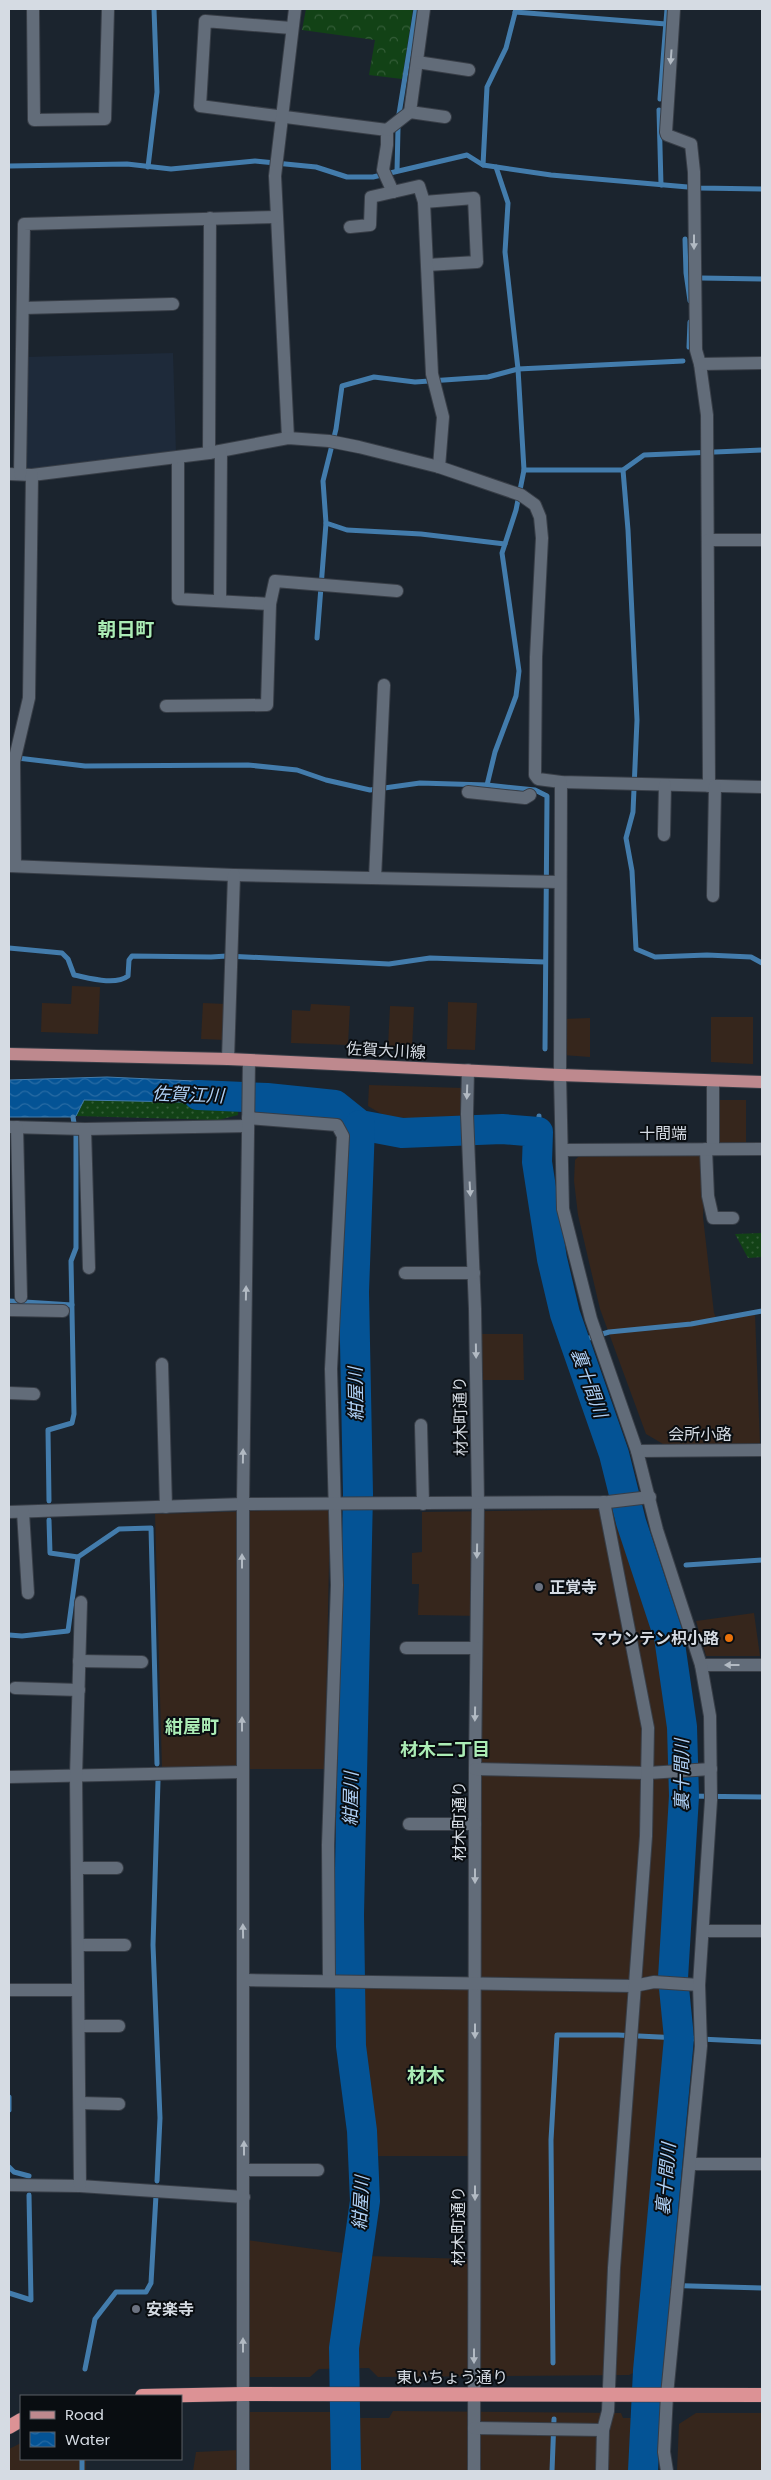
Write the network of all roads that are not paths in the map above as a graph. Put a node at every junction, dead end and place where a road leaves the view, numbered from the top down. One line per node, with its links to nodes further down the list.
1 (34, 9): 2 (street)
2 (108, 9)
3 (295, 9): 6 (street)
4 (424, 9): 7 (street)
5 (674, 9): 22 (street, one-way to 22)
6 (291, 28): 10 (street); 10 (street)
7 (417, 62): 8 (street); 9 (street)
8 (469, 70)
9 (410, 112): 11 (street); 12 (street)
10 (282, 116): 12 (street); 15 (street)
11 (445, 117)
12 (387, 130): 13 (street)
13 (393, 192): 14 (street); 17 (street)
14 (424, 202): 18 (street); 18 (street)
15 (276, 217): 16 (street); 23 (street)
16 (210, 218): 20 (street); 24 (street)
17 (350, 227)
18 (426, 265): 26 (street)
19 (173, 304): 20 (street)
20 (23, 308): 27 (street)
21 (762, 363): 22 (street)
22 (700, 364): 28 (street)
23 (288, 438): 24 (street); 26 (street)
24 (215, 452): 25 (street); 31 (street)
25 (178, 457): 27 (street); 31 (street)
26 (439, 467): 35 (street)
27 (20, 474): 42 (street)
28 (708, 540): 29 (street); 37 (street)
29 (762, 540)
30 (397, 591): 32 (street)
31 (220, 601): 32 (street)
32 (270, 604): 34 (street)
33 (384, 686): 44 (street)
34 (166, 706)
35 (561, 782): 36 (street); 45 (street)
36 (665, 785): 37 (street); 41 (street)
37 (712, 786): 38 (street); 46 (street)
38 (762, 787)
39 (468, 792): 40 (street)
40 (530, 795)
41 (664, 835)
42 (12, 866): 43 (street)
43 (234, 875): 44 (street); 48 (street)
44 (375, 878): 45 (street)
45 (556, 882): 51 (street)
46 (713, 896)
47 (9, 1054): 48 (main road, 佐賀大川線)
48 (228, 1059): 49 (main road, 佐賀大川線)
49 (249, 1060): 50 (main road, 佐賀大川線); 54 (street)
50 (468, 1070): 51 (main road, 佐賀大川線); 63 (street, 材木町通り, one-way to 63)
51 (560, 1075): 53 (main road, 佐賀大川線); 59 (street)
52 (762, 1082): 53 (main road, 佐賀大川線)
53 (713, 1084): 57 (street)
54 (248, 1119): 56 (street); 76 (street, one-way to 54); 77 (street)
55 (13, 1127): 56 (street); 64 (street)
56 (77, 1129): 61 (street)
57 (710, 1149): 58 (street, 十間端); 59 (street, 十間端); 60 (street)
58 (762, 1149)
59 (563, 1150): 72 (street)
60 (733, 1218)
61 (89, 1268)
62 (405, 1273): 63 (street)
63 (474, 1273): 75 (street, 材木町通り, one-way to 75)
64 (21, 1297)
65 (9, 1310): 66 (street)
66 (63, 1311)
67 (162, 1364): 79 (street)
68 (9, 1393): 69 (street)
69 (34, 1394)
70 (421, 1425): 78 (street)
71 (762, 1450): 72 (street, 会所小路)
72 (637, 1451): 73 (street)
73 (647, 1498): 74 (street); 89 (street)
74 (606, 1502): 75 (street); 95 (street)
75 (478, 1503): 78 (street); 85 (street, 材木町通り, one-way to 85)
76 (242, 1504): 77 (street); 79 (street); 94 (street, one-way to 76)
77 (336, 1504): 78 (street); 107 (street)
78 (423, 1504)
79 (166, 1507): 81 (street)
80 (9, 1512): 81 (street)
81 (24, 1512): 82 (street)
82 (28, 1594)
83 (81, 1602): 86 (street)
84 (406, 1648): 85 (street)
85 (476, 1648): 93 (street, 材木町通り, one-way to 93)
86 (79, 1661): 87 (street); 91 (street)
87 (142, 1662)
88 (762, 1665): 89 (street, one-way to 89)
89 (701, 1666): 92 (street)
90 (15, 1688): 91 (street)
91 (78, 1690): 96 (street)
92 (707, 1769): 95 (street); 102 (street)
93 (475, 1770): 95 (street); 99 (street, 材木町通り)
94 (242, 1772): 96 (street); 106 (street, one-way to 94)
95 (652, 1773): 110 (street)
96 (76, 1776): 97 (street); 100 (street)
97 (9, 1777)
98 (409, 1824): 99 (street)
99 (475, 1824): 108 (street, 材木町通り, one-way to 108)
100 (77, 1868): 101 (street); 104 (street)
101 (117, 1868)
102 (704, 1931): 103 (street); 109 (street)
103 (762, 1931)
104 (78, 1945): 105 (street); 112 (street)
105 (125, 1945)
106 (244, 1980): 107 (street); 119 (street, one-way to 106)
107 (329, 1981): 108 (street)
108 (476, 1982): 110 (street); 125 (street, 材木町通り, one-way to 125)
109 (695, 1984): 110 (street); 117 (street)
110 (634, 1986): 127 (street)
111 (9, 1990): 112 (street)
112 (78, 1990): 113 (street)
113 (79, 2026): 114 (street); 115 (street)
114 (119, 2026)
115 (80, 2103): 116 (street); 122 (street)
116 (119, 2104)
117 (691, 2164): 118 (street); 128 (street)
118 (762, 2164)
119 (244, 2170): 120 (street); 123 (street)
120 (318, 2170)
121 (9, 2185): 122 (street)
122 (80, 2186): 123 (street)
123 (244, 2196): 124 (street, one-way to 123)
124 (244, 2394): 125 (highway, 東いちょう通り); 126 (highway, 東いちょう通り); 134 (street)
125 (474, 2394): 127 (highway, 東いちょう通り); 132 (street, 材木町通り)
126 (182, 2395)
127 (608, 2395): 128 (highway, 東いちょう通り); 133 (street)
128 (663, 2395): 129 (highway, 東いちょう通り); 137 (street)
129 (762, 2395)
130 (20, 2421): 131 (highway)
131 (9, 2427)
132 (474, 2428): 133 (street); 135 (street, 材木町通り)
133 (603, 2430): 136 (street)
134 (243, 2471)
135 (474, 2471)
136 (602, 2471)
137 (666, 2471)

